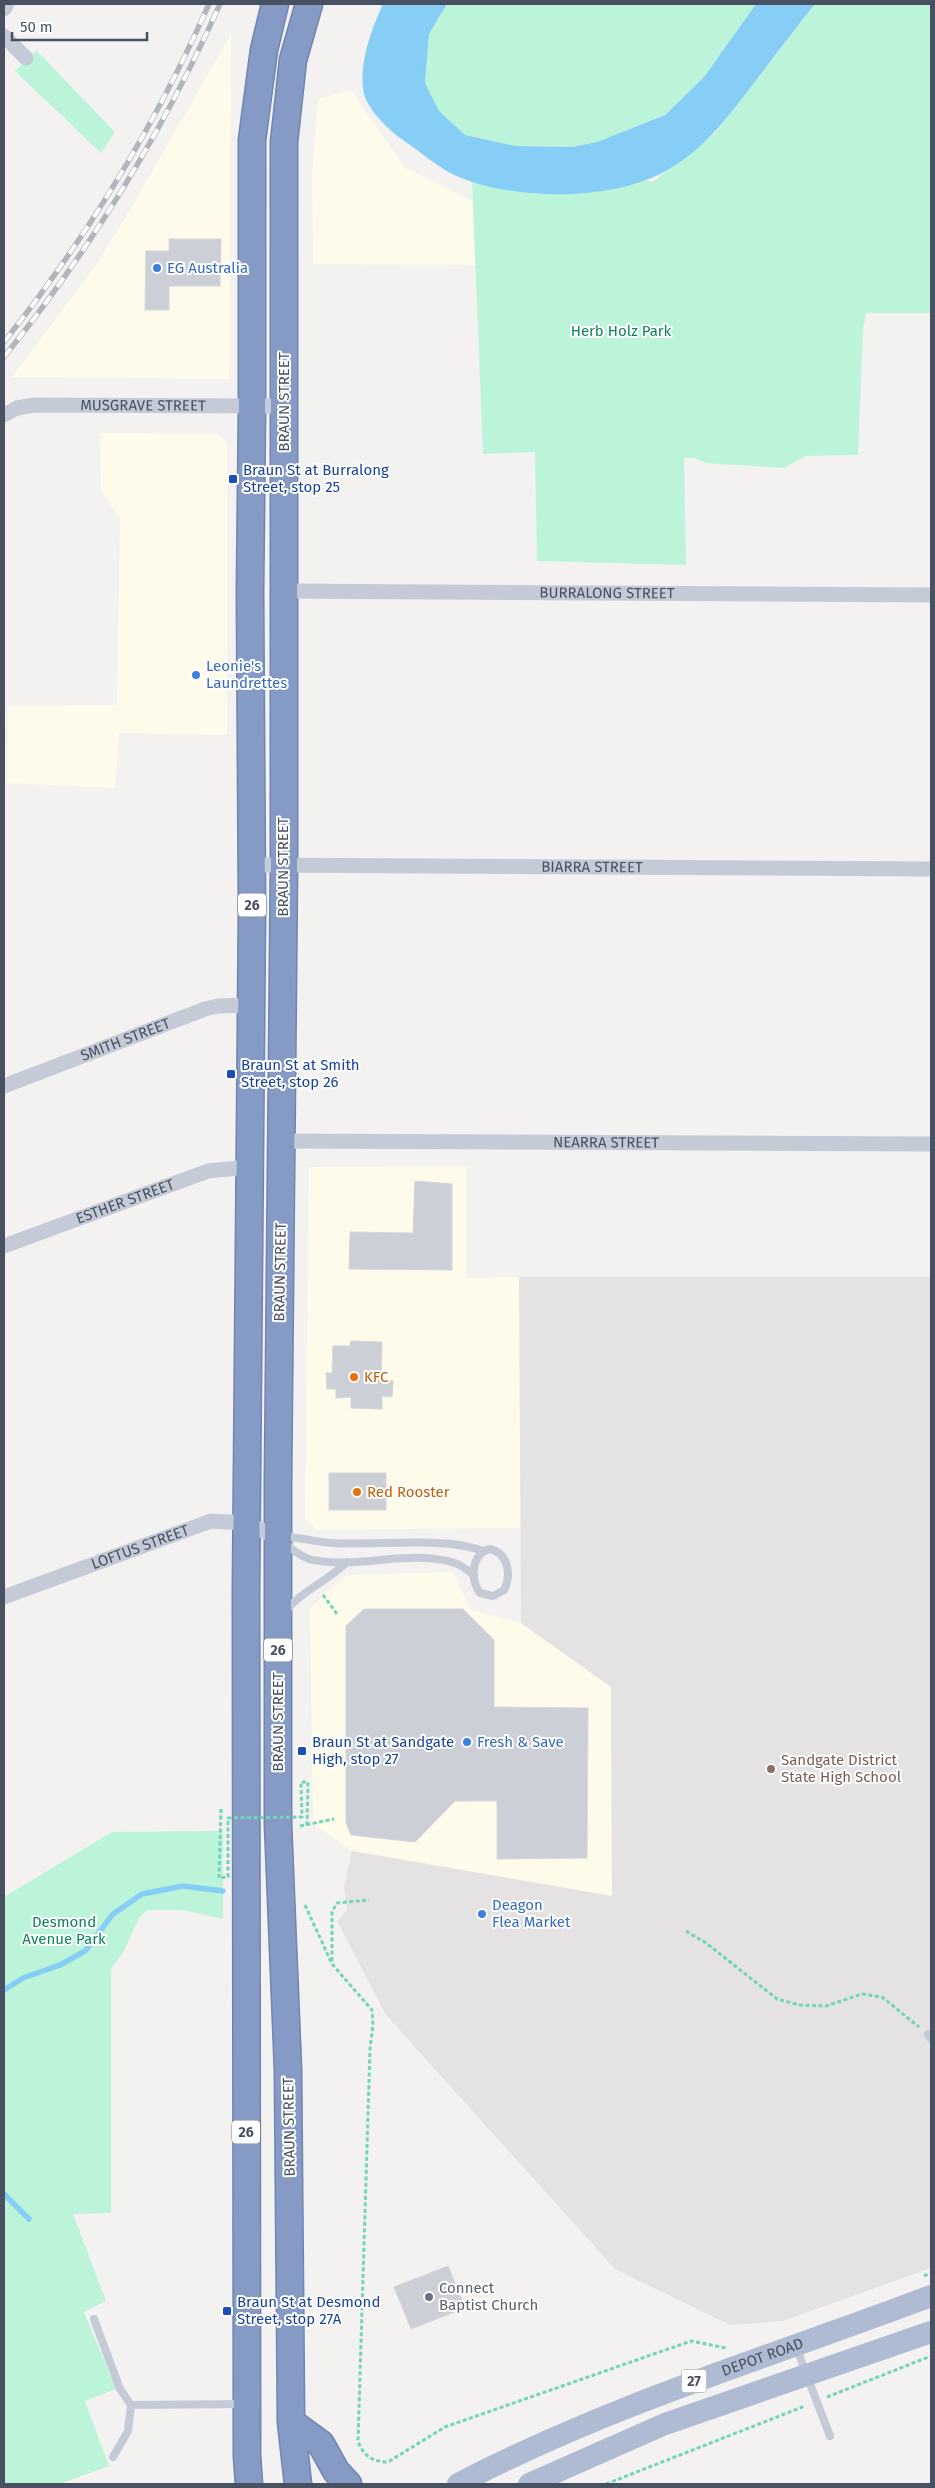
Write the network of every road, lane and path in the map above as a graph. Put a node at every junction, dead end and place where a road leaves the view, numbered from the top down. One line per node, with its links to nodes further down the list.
1 (8, 4): 4 (street)
2 (275, 4): 7 (highway, BRAUN STREET / 26)
3 (308, 4): 8 (highway, BRAUN STREET / 26)
4 (4, 9)
5 (4, 36): 6 (street)
6 (26, 58)
7 (252, 406): 8 (street, MUSGRAVE STREET); 9 (street, MUSGRAVE STREET); 13 (highway, BRAUN STREET / 26)
8 (285, 406): 10 (highway, BRAUN STREET / 26)
9 (4, 414)
10 (283, 591): 11 (street, BURRALONG STREET); 12 (highway, BRAUN STREET / 26)
11 (931, 595)
12 (284, 864): 13 (street, BIARRA STREET); 14 (street, BIARRA STREET); 17 (highway, BRAUN STREET / 26)
13 (252, 865): 15 (highway, BRAUN STREET / 26)
14 (931, 868)
15 (251, 1005): 16 (street, SMITH STREET); 19 (highway, BRAUN STREET / 26)
16 (4, 1086)
17 (281, 1141): 18 (street, NEARRA STREET); 22 (highway, BRAUN STREET / 26)
18 (931, 1144)
19 (249, 1167): 20 (street, ESTHER STREET); 21 (highway, BRAUN STREET / 26)
20 (4, 1246)
21 (247, 1523): 22 (street, LOFTUS STREET); 27 (street, LOFTUS STREET); 48 (highway, BRAUN STREET / 26)
22 (278, 1538): 23 (lane); 24 (lane); 29 (highway, BRAUN STREET / 26)
23 (483, 1551): 25 (lane); 25 (lane)
24 (347, 1562): 25 (lane); 29 (lane)
25 (474, 1575)
26 (322, 1594): 28 (path)
27 (4, 1597)
28 (337, 1614)
29 (278, 1621): 50 (highway, BRAUN STREET / 26)
30 (221, 1809): 33 (path, bridge)
31 (334, 1819): 33 (path)
32 (299, 1826): 33 (path)
33 (307, 1826)
34 (302, 1900): 37 (path)
35 (369, 1900): 37 (path)
36 (686, 1931): 38 (path)
37 (332, 1964): 44 (path)
38 (929, 2037)
39 (931, 2273): 40 (path)
40 (927, 2286): 43 (main road, DEPOT ROAD / 27)
41 (94, 2319): 49 (lane)
42 (931, 2332): 46 (main road, DEPOT ROAD / 27)
43 (796, 2346): 46 (lane); 56 (main road, DEPOT ROAD / 27)
44 (732, 2348)
45 (931, 2356): 47 (path)
46 (807, 2375): 47 (lane); 57 (main road, DEPOT ROAD / 27)
47 (817, 2402): 51 (lane); 58 (path)
48 (247, 2404): 49 (lane); 53 (highway, 26)
49 (131, 2405): 52 (lane)
50 (291, 2422): 54 (highway, BRAUN STREET / 26); 55 (highway)
51 (830, 2436)
52 (113, 2457)
53 (249, 2484)
54 (298, 2484)
55 (348, 2484)
56 (458, 2484)
57 (529, 2484)
58 (606, 2484)

